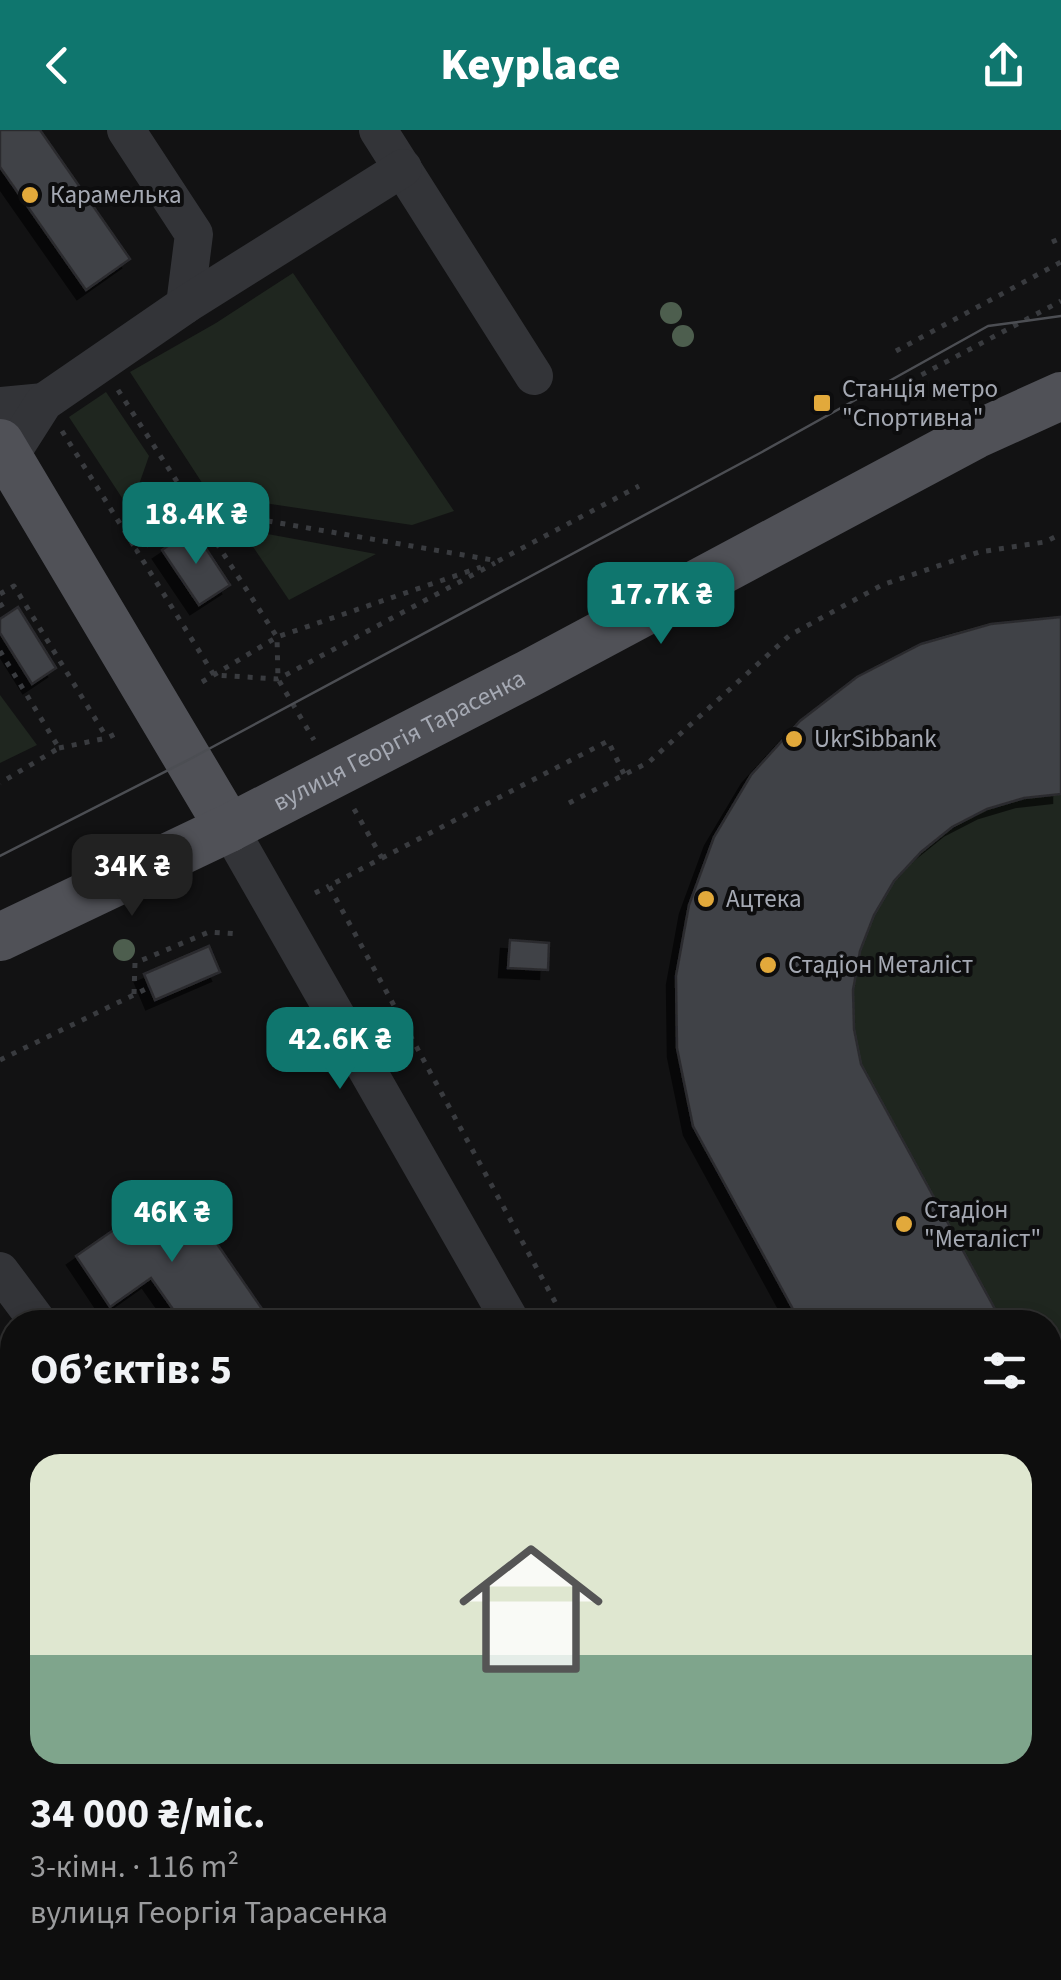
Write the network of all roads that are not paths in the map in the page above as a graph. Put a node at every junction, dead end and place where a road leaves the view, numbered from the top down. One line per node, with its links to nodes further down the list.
1 (126, 130): 4 (street)
2 (378, 130): 3 (street)
3 (402, 168): 4 (street); 5 (street)
4 (186, 306): 7 (street)
5 (534, 376)
6 (1061, 396): 10 (main road, вулиця Георгія Тарасенка)
7 (44, 402): 8 (street); 9 (street)
8 (0, 406)
9 (4, 450): 10 (main road)
10 (229, 828): 11 (main road, вулиця Георгія Тарасенка); 14 (street)
11 (0, 938)
12 (1, 1274): 13 (street)
13 (29, 1310)
14 (504, 1310)

